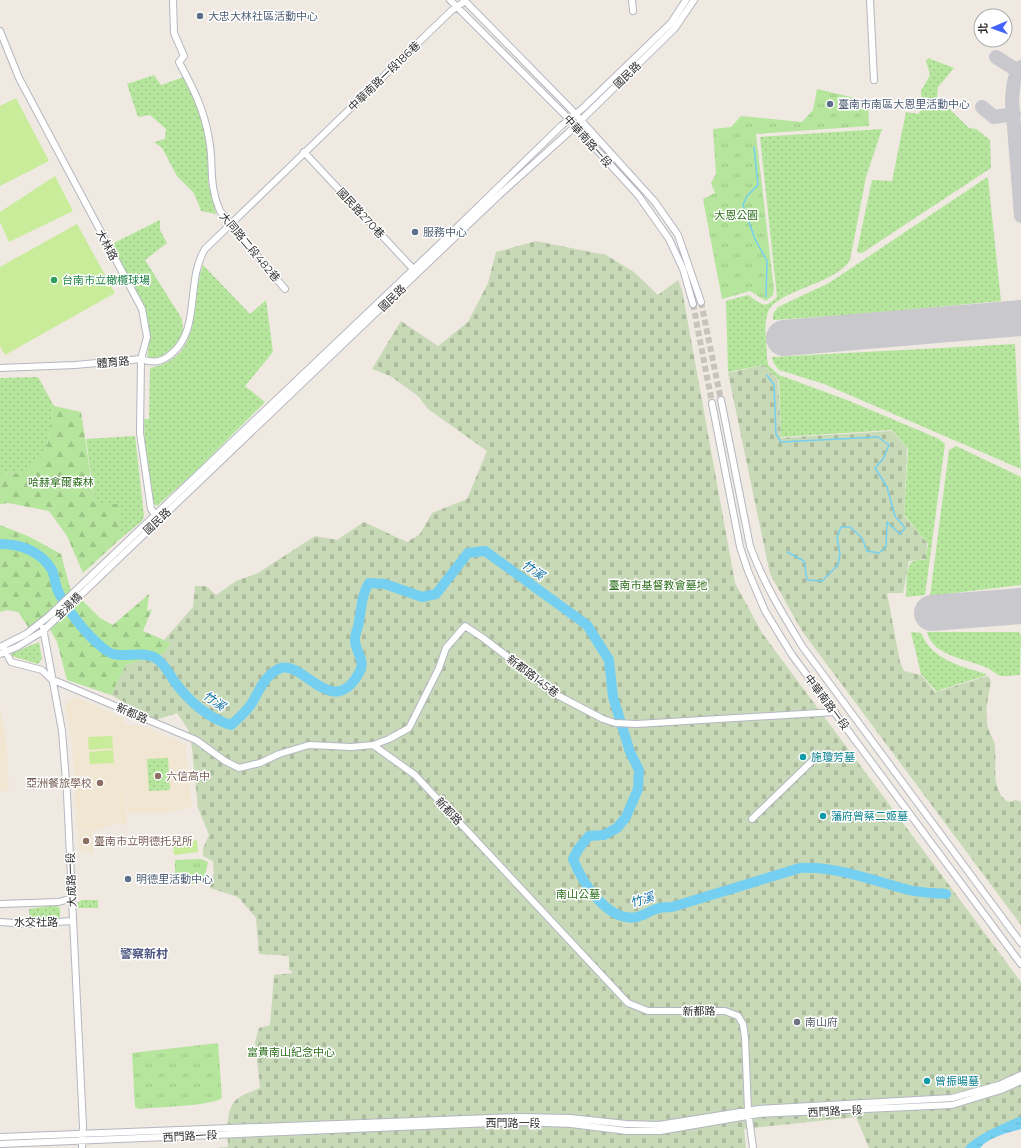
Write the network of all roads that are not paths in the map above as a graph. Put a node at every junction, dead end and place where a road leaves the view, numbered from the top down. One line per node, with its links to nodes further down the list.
1 (173, 0): 17 (street, 大同路二段482巷)
2 (450, 0): 8 (street, 中華南路一段)
3 (465, 0): 8 (street, 中華南路一段186巷); 12 (street, 中華南路一段)
4 (632, 0): 9 (street)
5 (686, 0): 12 (street, 國民路)
6 (694, 0): 14 (street, 國民路)
7 (870, 0): 11 (street)
8 (456, 7): 13 (street, 中華南路一段); 16 (street, 中華南路一段186巷)
9 (633, 11)
10 (0, 31): 22 (street, 大林路)
11 (874, 80)
12 (575, 114): 13 (street, 國民路); 14 (street, 中華南路一段)
13 (569, 120): 15 (street, 中華南路一段); 18 (street, 國民路)
14 (580, 120): 15 (street, 國民路); 20 (street, 中華南路一段)
15 (574, 127): 18 (street, 國民路); 21 (street, 中華南路一段)
16 (304, 152): 17 (street, 中華南路一段186巷); 18 (street, 國民路270巷)
17 (230, 224): 19 (street, 大同路二段482巷); 22 (street, 體育路)
18 (415, 271): 26 (street, 國民路)
19 (285, 289)
20 (701, 302)
21 (693, 304)
22 (141, 359): 23 (street, 體育路); 26 (street, 大林路)
23 (0, 368)
24 (721, 400): 43 (street, 中華南路一段)
25 (712, 403): 35 (street, 中華南路一段)
26 (157, 517): 27 (street, 國民路); 28 (street, 國民路)
27 (79, 587): 29 (street, 金湯橋)
28 (84, 591): 29 (street, 金湯橋)
29 (50, 619): 30 (street); 31 (street)
30 (42, 621): 31 (street, 大成路一段); 32 (street)
31 (43, 630): 33 (street); 34 (street, 大成路一段)
32 (1, 646): 33 (street)
33 (3, 653): 34 (street, 新都路)
34 (51, 678): 36 (street, 新都路); 39 (street, 大成路一段)
35 (835, 712): 36 (street, 新都路145巷); 44 (street, 中華南路一段)
36 (373, 745): 47 (street, 新都路)
37 (811, 762): 38 (street)
38 (752, 819)
39 (72, 898): 40 (street, 水交社路); 41 (street, 大成路一段)
40 (0, 904)
41 (72, 921): 42 (street, 水交社路); 48 (street, 大成路一段)
42 (0, 922)
43 (1021, 943)
44 (1021, 964)
45 (1021, 1075): 47 (street, 西門路一段)
46 (1021, 1081): 47 (street, 西門路一段)
47 (748, 1113): 48 (street, 西門路一段); 50 (street, 西門路一段); 53 (street, 新都路)
48 (83, 1132): 49 (street, 西門路一段); 50 (street, 大成路一段)
49 (0, 1137)
50 (83, 1140): 51 (street, 西門路一段); 52 (street, 大成路一段)
51 (0, 1144)
52 (82, 1148)
53 (753, 1148)

